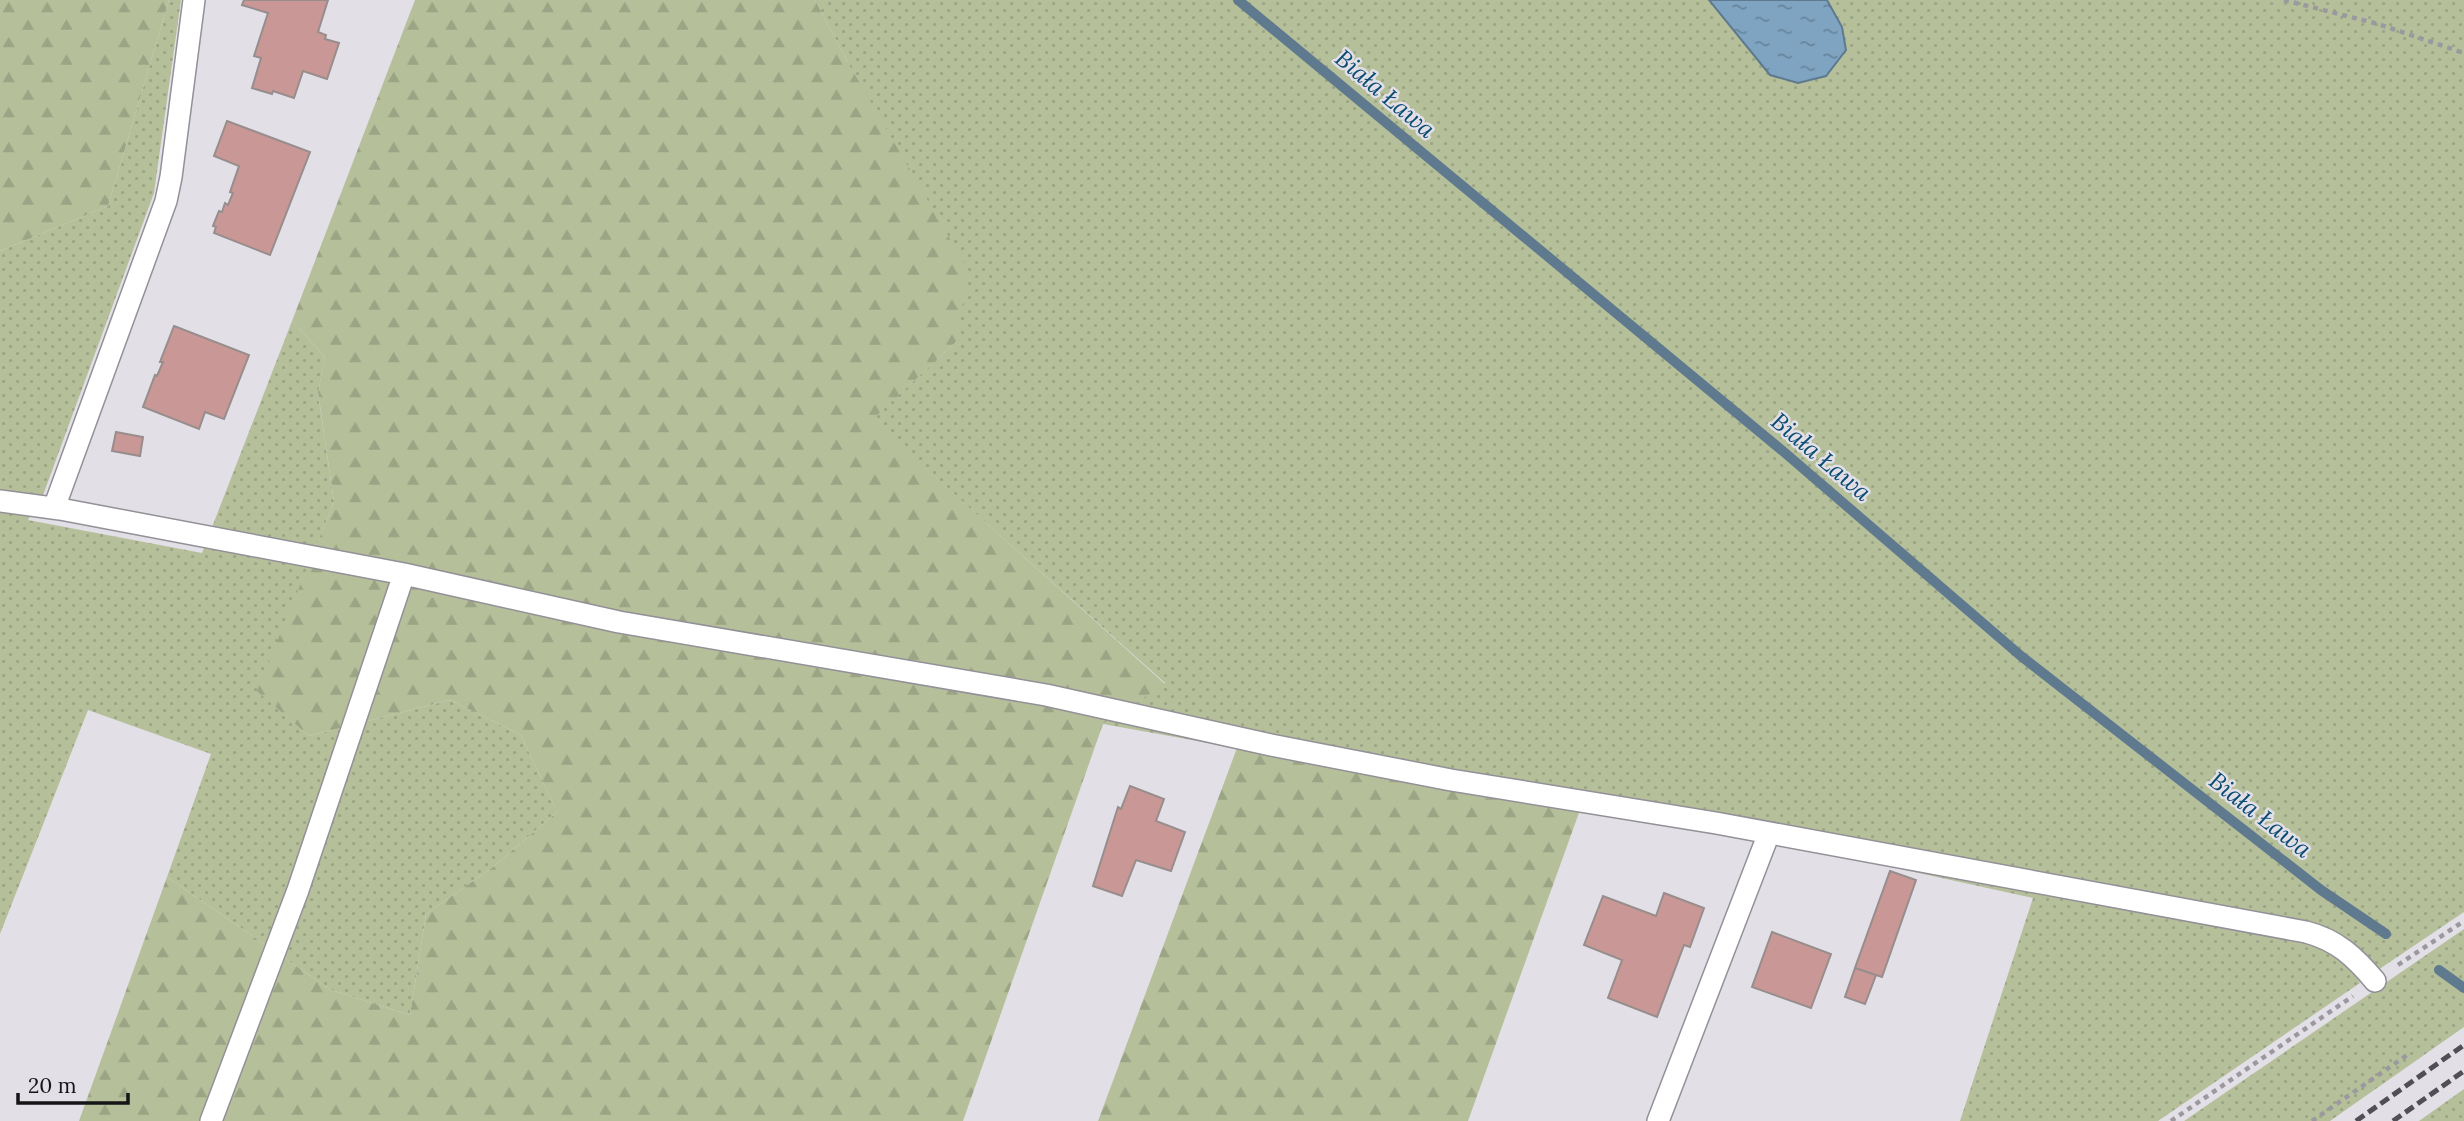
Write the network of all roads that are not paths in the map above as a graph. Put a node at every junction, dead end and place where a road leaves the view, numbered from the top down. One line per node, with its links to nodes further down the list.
1 (194, 0): 3 (lane)
2 (0, 501): 3 (lane)
3 (54, 508): 4 (lane)
4 (404, 574): 5 (lane); 7 (lane)
5 (1769, 833): 6 (lane); 8 (lane)
6 (2375, 981)
7 (211, 1121)
8 (1658, 1121)

